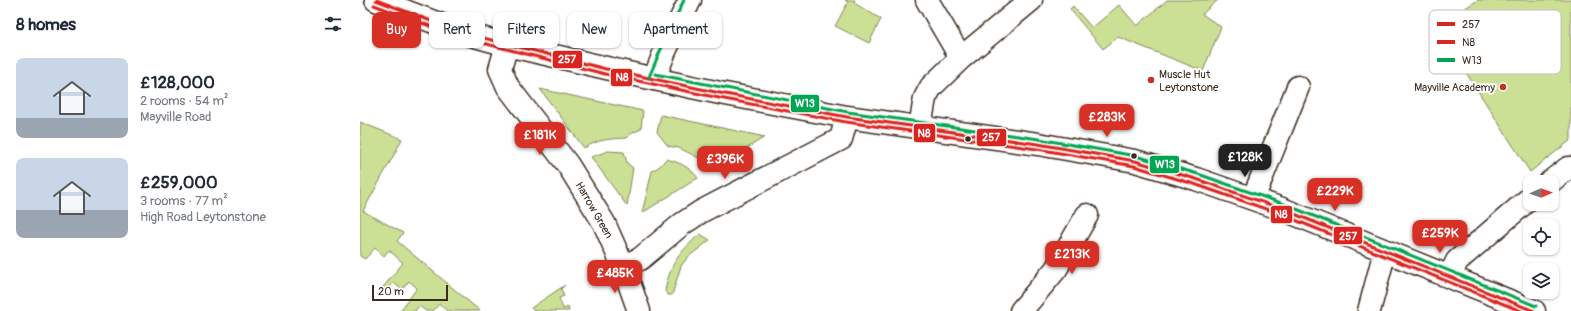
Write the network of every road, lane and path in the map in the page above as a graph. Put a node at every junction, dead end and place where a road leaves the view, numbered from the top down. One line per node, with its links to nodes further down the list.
1 (376, 0): 5 (street)
2 (690, 0): 9 (street)
3 (927, 0): 8 (street)
4 (1031, 0): 8 (street)
5 (493, 41)
6 (506, 48): 19 (street, Harrow Green)
7 (520, 48): 9 (street)
8 (961, 58): 12 (street)
9 (654, 79): 11 (street)
10 (1298, 87): 15 (street)
11 (847, 117): 12 (street); 19 (street)
12 (920, 127): 15 (street)
13 (1570, 168): 14 (street)
14 (1559, 176)
15 (1253, 199): 18 (street)
16 (1523, 204): 20 (street)
17 (1087, 214): 22 (street)
18 (1385, 252): 20 (street); 23 (street)
19 (623, 266): 21 (street, Harrow Green)
20 (1450, 276): 24 (street)
21 (639, 311)
22 (1021, 311)
23 (1369, 311)
24 (1534, 311)

